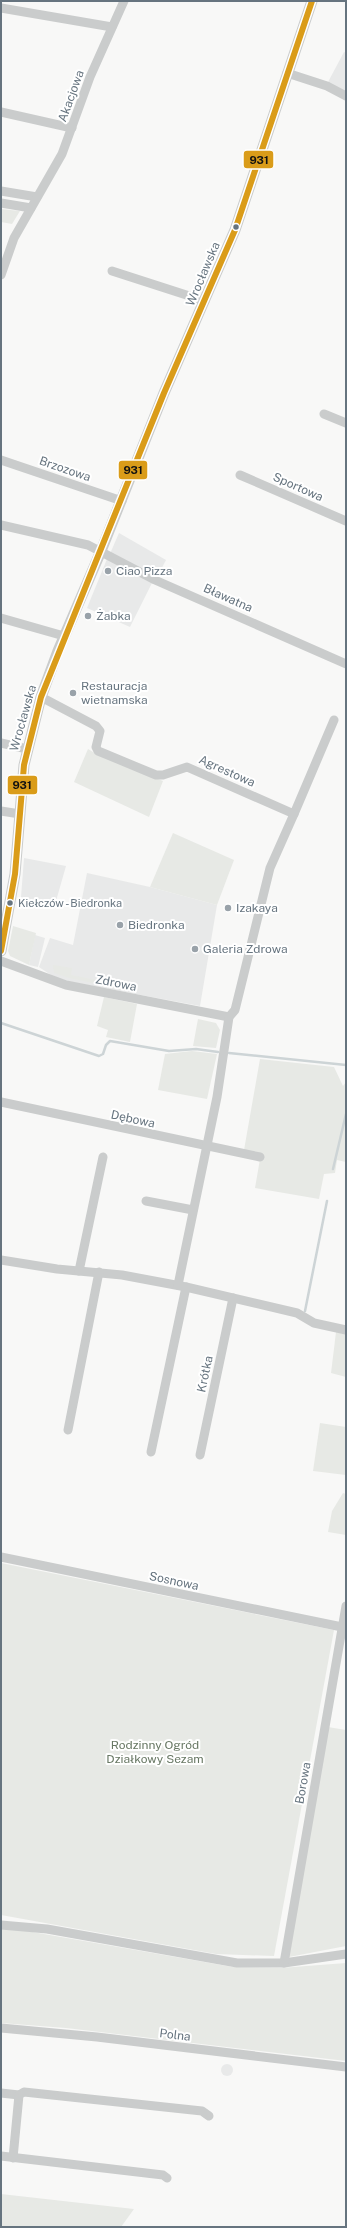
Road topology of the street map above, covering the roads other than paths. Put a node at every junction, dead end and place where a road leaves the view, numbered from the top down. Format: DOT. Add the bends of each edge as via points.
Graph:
graph roads {
  1 [pos="124,1"];
  2 [pos="312,1"];
  3 [pos="1,8"];
  4 [pos="112,27"];
  5 [pos="287,73"];
  6 [pos="346,96"];
  7 [pos="1,112"];
  8 [pos="72,128"];
  9 [pos="1,191"];
  10 [pos="37,197"];
  11 [pos="1,202"];
  12 [pos="31,208"];
  13 [pos="112,271"];
  14 [pos="1,275"];
  15 [pos="206,302"];
  16 [pos="324,414"];
  17 [pos="346,423"];
  18 [pos="1,460"];
  19 [pos="240,475"];
  20 [pos="122,501"];
  21 [pos="346,521"];
  22 [pos="1,525"];
  23 [pos="101,551"];
  24 [pos="1,618"];
  25 [pos="64,636"];
  26 [pos="346,664"];
  27 [pos="41,697"];
  28 [pos="334,720"];
  29 [pos="1,743"];
  30 [pos="27,749"];
  31 [pos="1,811"];
  32 [pos="20,814"];
  33 [pos="294,814"];
  34 [pos="1,951"];
  35 [pos="1,961"];
  36 [pos="229,1017"];
  37 [pos="1,1102"];
  38 [pos="208,1146"];
  39 [pos="103,1157"];
  40 [pos="260,1157"];
  41 [pos="146,1201"];
  42 [pos="193,1210"];
  43 [pos="1,1260"];
  44 [pos="79,1271"];
  45 [pos="99,1272"];
  46 [pos="182,1286"];
  47 [pos="234,1298"];
  48 [pos="346,1330"];
  49 [pos="68,1430"];
  50 [pos="151,1452"];
  51 [pos="200,1455"];
  52 [pos="1,1557"];
  53 [pos="346,1606"];
  54 [pos="342,1627"];
  55 [pos="1,1925"];
  56 [pos="346,1954"];
  57 [pos="284,1963"];
  58 [pos="1,2028"];
  59 [pos="346,2067"];
  60 [pos="1,2093"];
  61 [pos="22,2094"];
  62 [pos="209,2116"];
  63 [pos="1,2156"];
  64 [pos="13,2158"];
  65 [pos="167,2178"];
  1 -- 4 [label="street, Akacjowa"];
  2 -- 5 [label="street, Wrocławska"];
  3 -- 4 [label="street"];
  4 -- 8 [label="street, Akacjowa" via="90,76"];
  5 -- 6 [label="street" via="327,86"];
  5 -- 15 [label="street, Wrocławska" via="251,187"];
  7 -- 8 [label="street"];
  8 -- 10 [label="street, Akacjowa" via="62,154"];
  9 -- 10 [label="street"];
  10 -- 12 [label="street, Akacjowa"];
  11 -- 12 [label="street"];
  12 -- 14 [label="street, Akacjowa" via="14,238"];
  13 -- 15 [label="street"];
  15 -- 20 [label="street, Wrocławska" via="174,370"];
  16 -- 17 [label="street"];
  18 -- 20 [label="street, Brzozowa"];
  19 -- 21 [label="street, Sportowa"];
  20 -- 23 [label="street, Wrocławska"];
  22 -- 23 [label="street" via="88,545"];
  23 -- 25 [label="street, Wrocławska"];
  23 -- 26 [label="street, Bławatna" via="156,580"];
  24 -- 25 [label="street"];
  25 -- 27 [label="street, Wrocławska"];
  27 -- 30 [label="street, Wrocławska"];
  27 -- 33 [label="street, Agrestowa" via="96,726 100,731 96,746 98,751 156,775 187,767"];
  28 -- 33 [label="street"];
  29 -- 30 [label="street"];
  30 -- 32 [label="street, Wrocławska"];
  31 -- 32 [label="street"];
  32 -- 34 [label="street, Wrocławska" via="15,874"];
  33 -- 36 [label="street" via="270,868 235,1010"];
  35 -- 36 [label="street, Zdrowa" via="66,985"];
  36 -- 38 [label="street"];
  37 -- 38 [label="street, Dębowa"];
  38 -- 40 [label="street, Dębowa"];
  38 -- 42 [label="street"];
  39 -- 44 [label="street"];
  41 -- 42 [label="street"];
  42 -- 46 [label="street"];
  43 -- 44 [label="street"];
  44 -- 45 [label="street"];
  45 -- 46 [label="street"];
  45 -- 49 [label="street"];
  46 -- 47 [label="street"];
  46 -- 50 [label="street"];
  47 -- 48 [label="street" via="297,1313 314,1323"];
  47 -- 51 [label="street, Krótka"];
  52 -- 54 [label="street, Sosnowa"];
  53 -- 54 [label="street, Borowa"];
  54 -- 57 [label="street, Borowa"];
  55 -- 57 [label="street" via="47,1929 225,1962"];
  56 -- 57 [label="street"];
  58 -- 59 [label="street, Polna"];
  60 -- 61 [label="street"];
  61 -- 62 [label="street" via="202,2111"];
  61 -- 64 [label="street"];
  63 -- 64 [label="street"];
  64 -- 65 [label="street" via="162,2174"];
}
